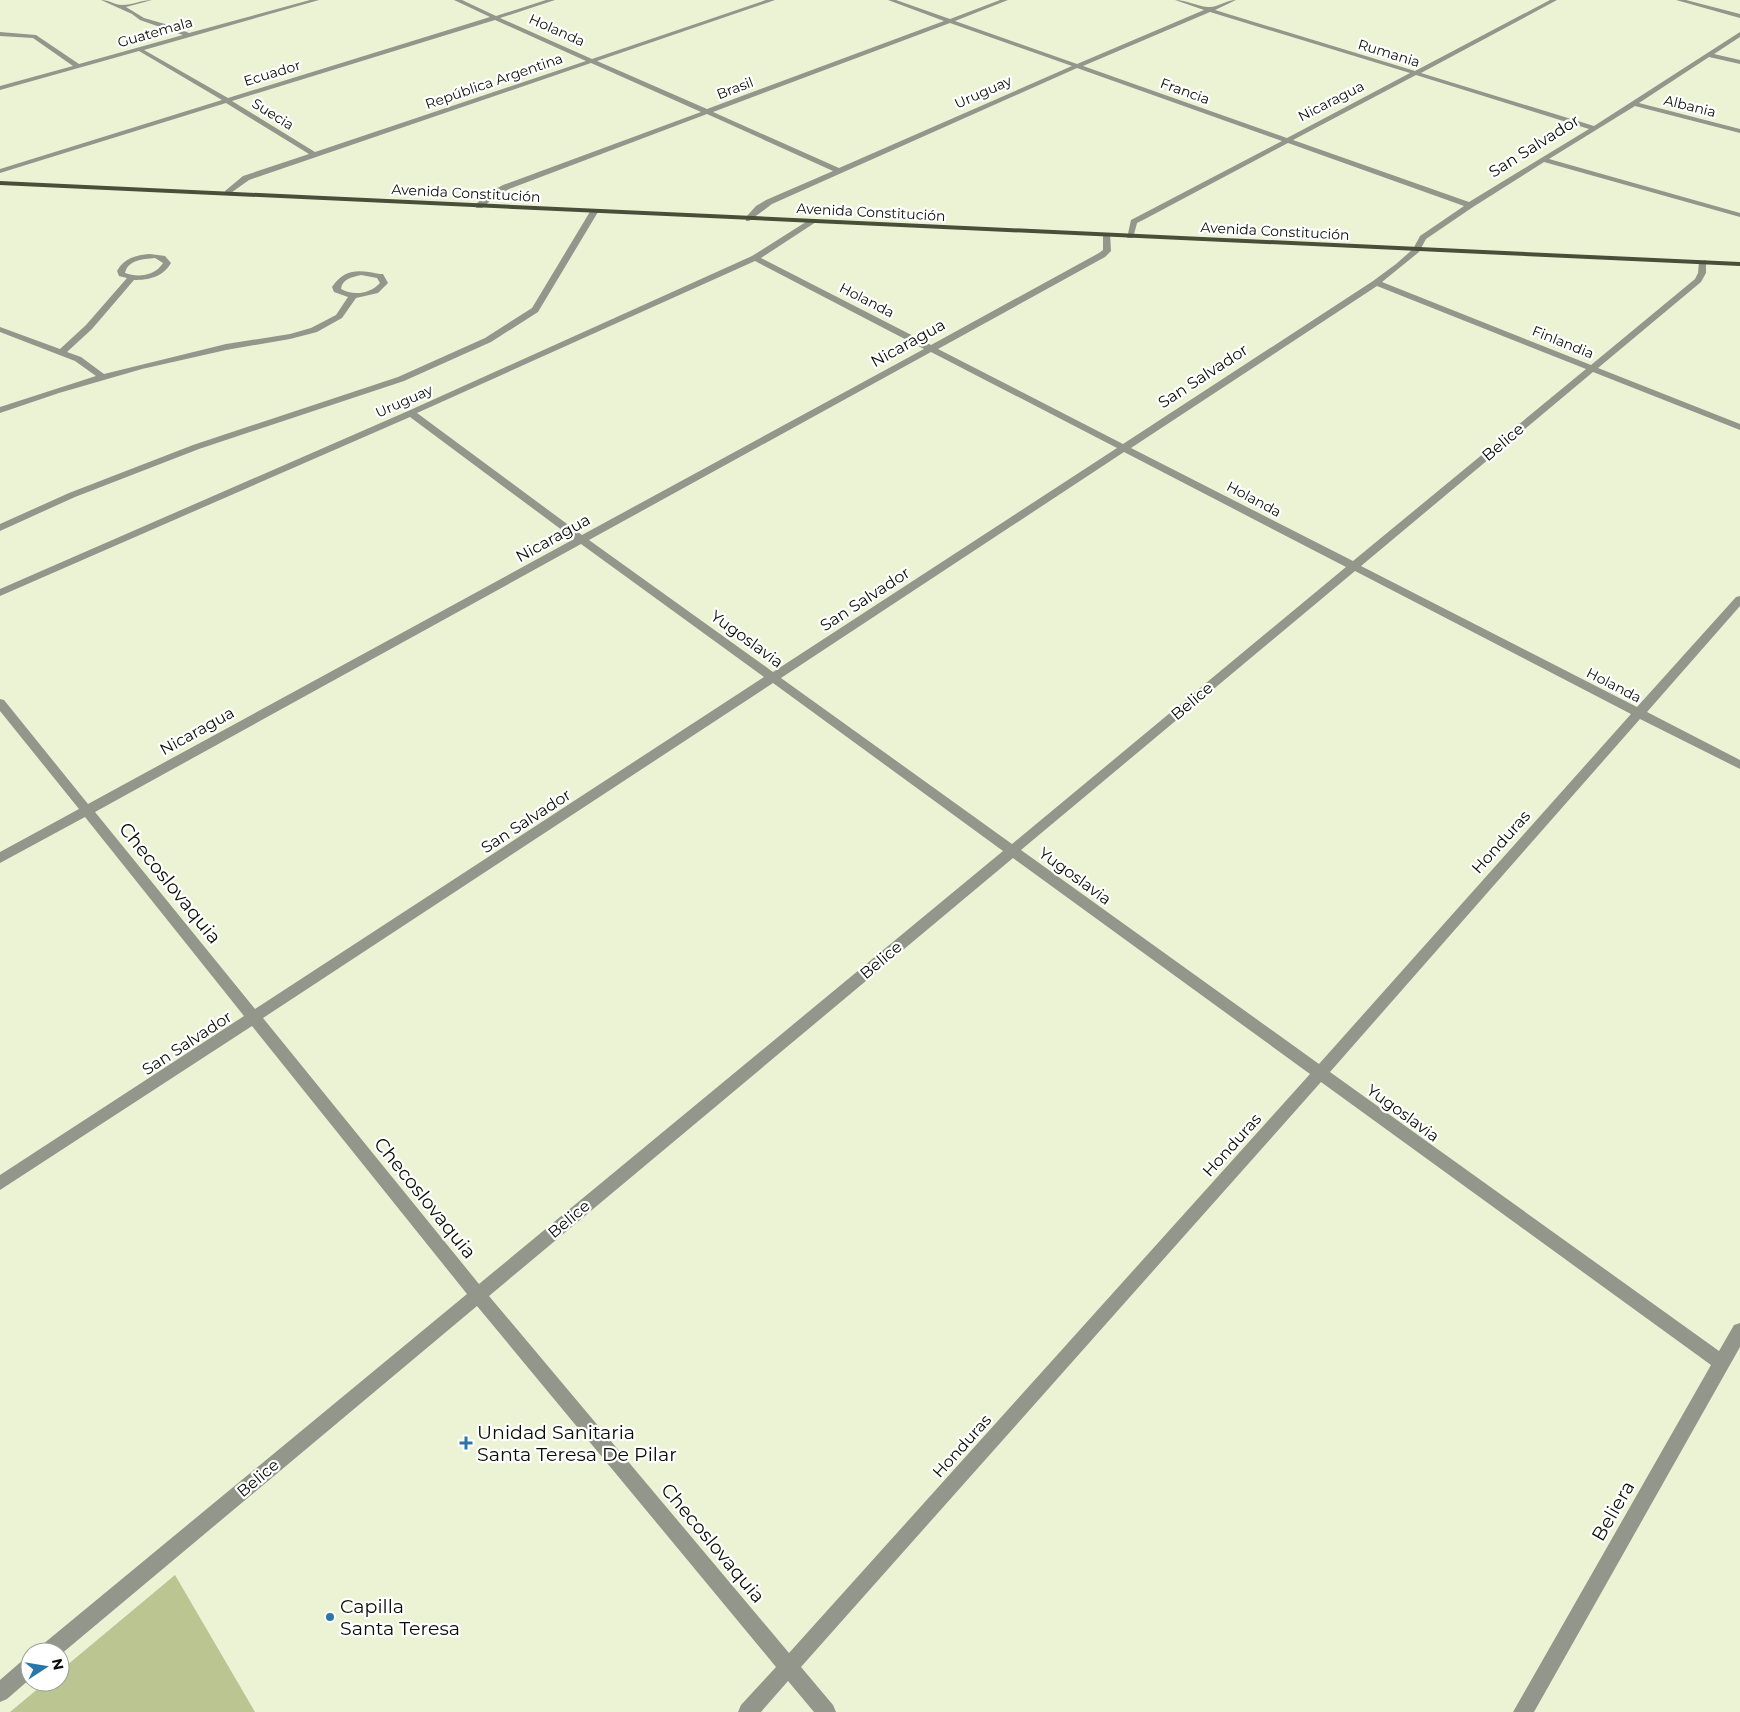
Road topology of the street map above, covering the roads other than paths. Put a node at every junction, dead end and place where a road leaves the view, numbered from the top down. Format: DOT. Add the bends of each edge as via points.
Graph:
graph roads {
  1 [pos="104,0"];
  2 [pos="148,0"];
  3 [pos="316,0"];
  4 [pos="458,0"];
  5 [pos="552,0"];
  6 [pos="772,0"];
  7 [pos="891,0"];
  8 [pos="1005,0"];
  9 [pos="1178,0"];
  10 [pos="1233,0"];
  11 [pos="1554,0"];
  12 [pos="1679,0"];
  13 [pos="121,7"];
  14 [pos="1210,10"];
  15 [pos="1740,16"];
  16 [pos="495,18"];
  17 [pos="949,21"];
  18 [pos="0,34"];
  19 [pos="1740,34"];
  20 [pos="188,35"];
  21 [pos="139,49"];
  22 [pos="1709,55"];
  23 [pos="592,61"];
  24 [pos="1740,62"];
  25 [pos="78,66"];
  26 [pos="1077,66"];
  27 [pos="1416,74"];
  28 [pos="0,88"];
  29 [pos="226,100"];
  30 [pos="1634,104"];
  31 [pos="708,111"];
  32 [pos="1593,128"];
  33 [pos="1740,131"];
  34 [pos="1285,141"];
  35 [pos="315,154"];
  36 [pos="1544,160"];
  37 [pos="837,170"];
  38 [pos="0,171"];
  39 [pos="0,183"];
  40 [pos="228,193"];
  41 [pos="1470,205"];
  42 [pos="479,206"];
  43 [pos="594,212"];
  44 [pos="1740,215"];
  45 [pos="749,219"];
  46 [pos="812,222"];
  47 [pos="1107,235"];
  48 [pos="1130,236"];
  49 [pos="1416,250"];
  50 [pos="755,258"];
  51 [pos="1704,262"];
  52 [pos="1740,264"];
  53 [pos="132,278"];
  54 [pos="1376,282"];
  55 [pos="353,295"];
  56 [pos="0,328"];
  57 [pos="932,348"];
  58 [pos="62,352"];
  59 [pos="1592,368"];
  60 [pos="102,376"];
  61 [pos="0,410"];
  62 [pos="411,413"];
  63 [pos="1740,427"];
  64 [pos="1125,447"];
  65 [pos="0,528"];
  66 [pos="582,540"];
  67 [pos="1354,566"];
  68 [pos="0,593"];
  69 [pos="1740,599"];
  70 [pos="773,678"];
  71 [pos="0,703"];
  72 [pos="1639,713"];
  73 [pos="1740,764"];
  74 [pos="86,810"];
  75 [pos="1012,851"];
  76 [pos="0,858"];
  77 [pos="254,1018"];
  78 [pos="1320,1073"];
  79 [pos="0,1184"];
  80 [pos="478,1295"];
  81 [pos="1740,1331"];
  82 [pos="1722,1363"];
  83 [pos="60,1642"];
  84 [pos="789,1666"];
  85 [pos="20,1675"];
  86 [pos="0,1692"];
  87 [pos="748,1712"];
  88 [pos="826,1712"];
  89 [pos="1523,1712"];
  1 -- 13 [label="street"];
  2 -- 13 [label="street"];
  3 -- 20 [label="street, Guatemala"];
  4 -- 16 [label="street, Holanda"];
  5 -- 16 [label="street, Ecuador"];
  6 -- 23 [label="street, República Argentina"];
  7 -- 17 [label="street, Francia"];
  8 -- 17 [label="street, Brasil"];
  9 -- 14 [label="street, Rumania"];
  10 -- 14 [label="street, Uruguay"];
  11 -- 27 [label="street, Nicaragua"];
  12 -- 15 [label="street"];
  13 -- 20 [label="street" via="142,19"];
  14 -- 26 [label="street, Uruguay"];
  14 -- 27 [label="street, Rumania"];
  16 -- 23 [label="street, Holanda"];
  16 -- 29 [label="street, Ecuador"];
  17 -- 26 [label="street, Francia"];
  17 -- 31 [label="street, Brasil"];
  18 -- 25 [label="street" via="28,34"];
  19 -- 22 [label="street, San Salvador"];
  20 -- 21 [label="street, Guatemala"];
  21 -- 25 [label="street, Guatemala"];
  21 -- 29 [label="street, Suecia"];
  22 -- 24 [label="street"];
  22 -- 30 [label="street, San Salvador"];
  23 -- 31 [label="street, Holanda"];
  23 -- 35 [label="street, República Argentina"];
  25 -- 28 [label="street, Guatemala"];
  26 -- 34 [label="street, Francia"];
  26 -- 37 [label="street, Uruguay"];
  27 -- 32 [label="street, Rumania"];
  27 -- 34 [label="street, Nicaragua"];
  29 -- 35 [label="street, Suecia"];
  29 -- 38 [label="street, Ecuador"];
  30 -- 32 [label="street, San Salvador"];
  30 -- 33 [label="street, Albania"];
  31 -- 37 [label="street, Holanda"];
  31 -- 42 [label="street, Brasil" via="506,187"];
  32 -- 36 [label="street, San Salvador"];
  34 -- 41 [label="street, Francia"];
  34 -- 48 [label="street, Nicaragua" via="1142,217 1134,222"];
  35 -- 40 [label="street, República Argentina" via="246,178"];
  36 -- 41 [label="street, San Salvador"];
  36 -- 44 [label="street"];
  37 -- 45 [label="street, Uruguay" via="768,202"];
  39 -- 40 [label="main road, Avenida Constitución"];
  40 -- 42 [label="main road, Avenida Constitución"];
  41 -- 49 [label="street, San Salvador" via="1423,238"];
  42 -- 43 [label="main road, Avenida Constitución"];
  43 -- 45 [label="main road, Avenida Constitución"];
  43 -- 65 [label="street" via="535,310 490,338 401,379 126,473"];
  45 -- 46 [label="main road, Avenida Constitución"];
  46 -- 47 [label="main road, Avenida Constitución"];
  46 -- 50 [label="street, Uruguay"];
  47 -- 48 [label="main road, Avenida Constitución"];
  47 -- 57 [label="street, Nicaragua" via="1107,251 1102,255"];
  48 -- 49 [label="main road, Avenida Constitución"];
  49 -- 51 [label="main road, Avenida Constitución"];
  49 -- 54 [label="street, San Salvador"];
  50 -- 57 [label="street, Holanda"];
  50 -- 62 [label="street, Uruguay"];
  51 -- 52 [label="main road, Avenida Constitución"];
  51 -- 59 [label="street, Belice" via="1698,280"];
  53 -- 53 [label="street" via="156,274 166,267 166,260 149,256 128,262 121,272"];
  53 -- 58 [label="street"];
  54 -- 59 [label="street, Finlandia"];
  54 -- 64 [label="street, San Salvador"];
  55 -- 55 [label="street" via="377,290 384,279 368,272 341,280 337,290"];
  55 -- 60 [label="street" via="341,315 327,325 309,331"];
  56 -- 58 [label="street"];
  57 -- 64 [label="street, Holanda"];
  57 -- 66 [label="street, Nicaragua"];
  58 -- 60 [label="street"];
  59 -- 63 [label="street, Finlandia"];
  59 -- 67 [label="street, Belice"];
  60 -- 61 [label="street"];
  62 -- 66 [label="street, Yugoslavia"];
  62 -- 68 [label="street, Uruguay"];
  64 -- 67 [label="street, Holanda"];
  64 -- 70 [label="street, San Salvador"];
  66 -- 70 [label="street, Yugoslavia"];
  66 -- 74 [label="street, Nicaragua"];
  67 -- 72 [label="street, Holanda"];
  67 -- 75 [label="street, Belice"];
  69 -- 72 [label="street, Honduras"];
  70 -- 75 [label="street, Yugoslavia"];
  70 -- 77 [label="street, San Salvador"];
  71 -- 74 [label="street, Checoslovaquia"];
  72 -- 73 [label="street, Holanda"];
  72 -- 78 [label="street, Honduras"];
  74 -- 76 [label="street, Nicaragua"];
  74 -- 77 [label="street, Checoslovaquia"];
  75 -- 78 [label="street, Yugoslavia"];
  75 -- 80 [label="street, Belice"];
  77 -- 79 [label="street, San Salvador"];
  77 -- 80 [label="street, Checoslovaquia"];
  78 -- 82 [label="street, Yugoslavia"];
  78 -- 84 [label="street, Honduras"];
  80 -- 83 [label="street, Belice"];
  80 -- 84 [label="street, Checoslovaquia"];
  81 -- 82 [label="street, Beliera"];
  82 -- 89 [label="street, Beliera"];
  84 -- 87 [label="street, Honduras"];
  84 -- 88 [label="street, Checoslovaquia"];
  85 -- 86 [label="street"];
}
